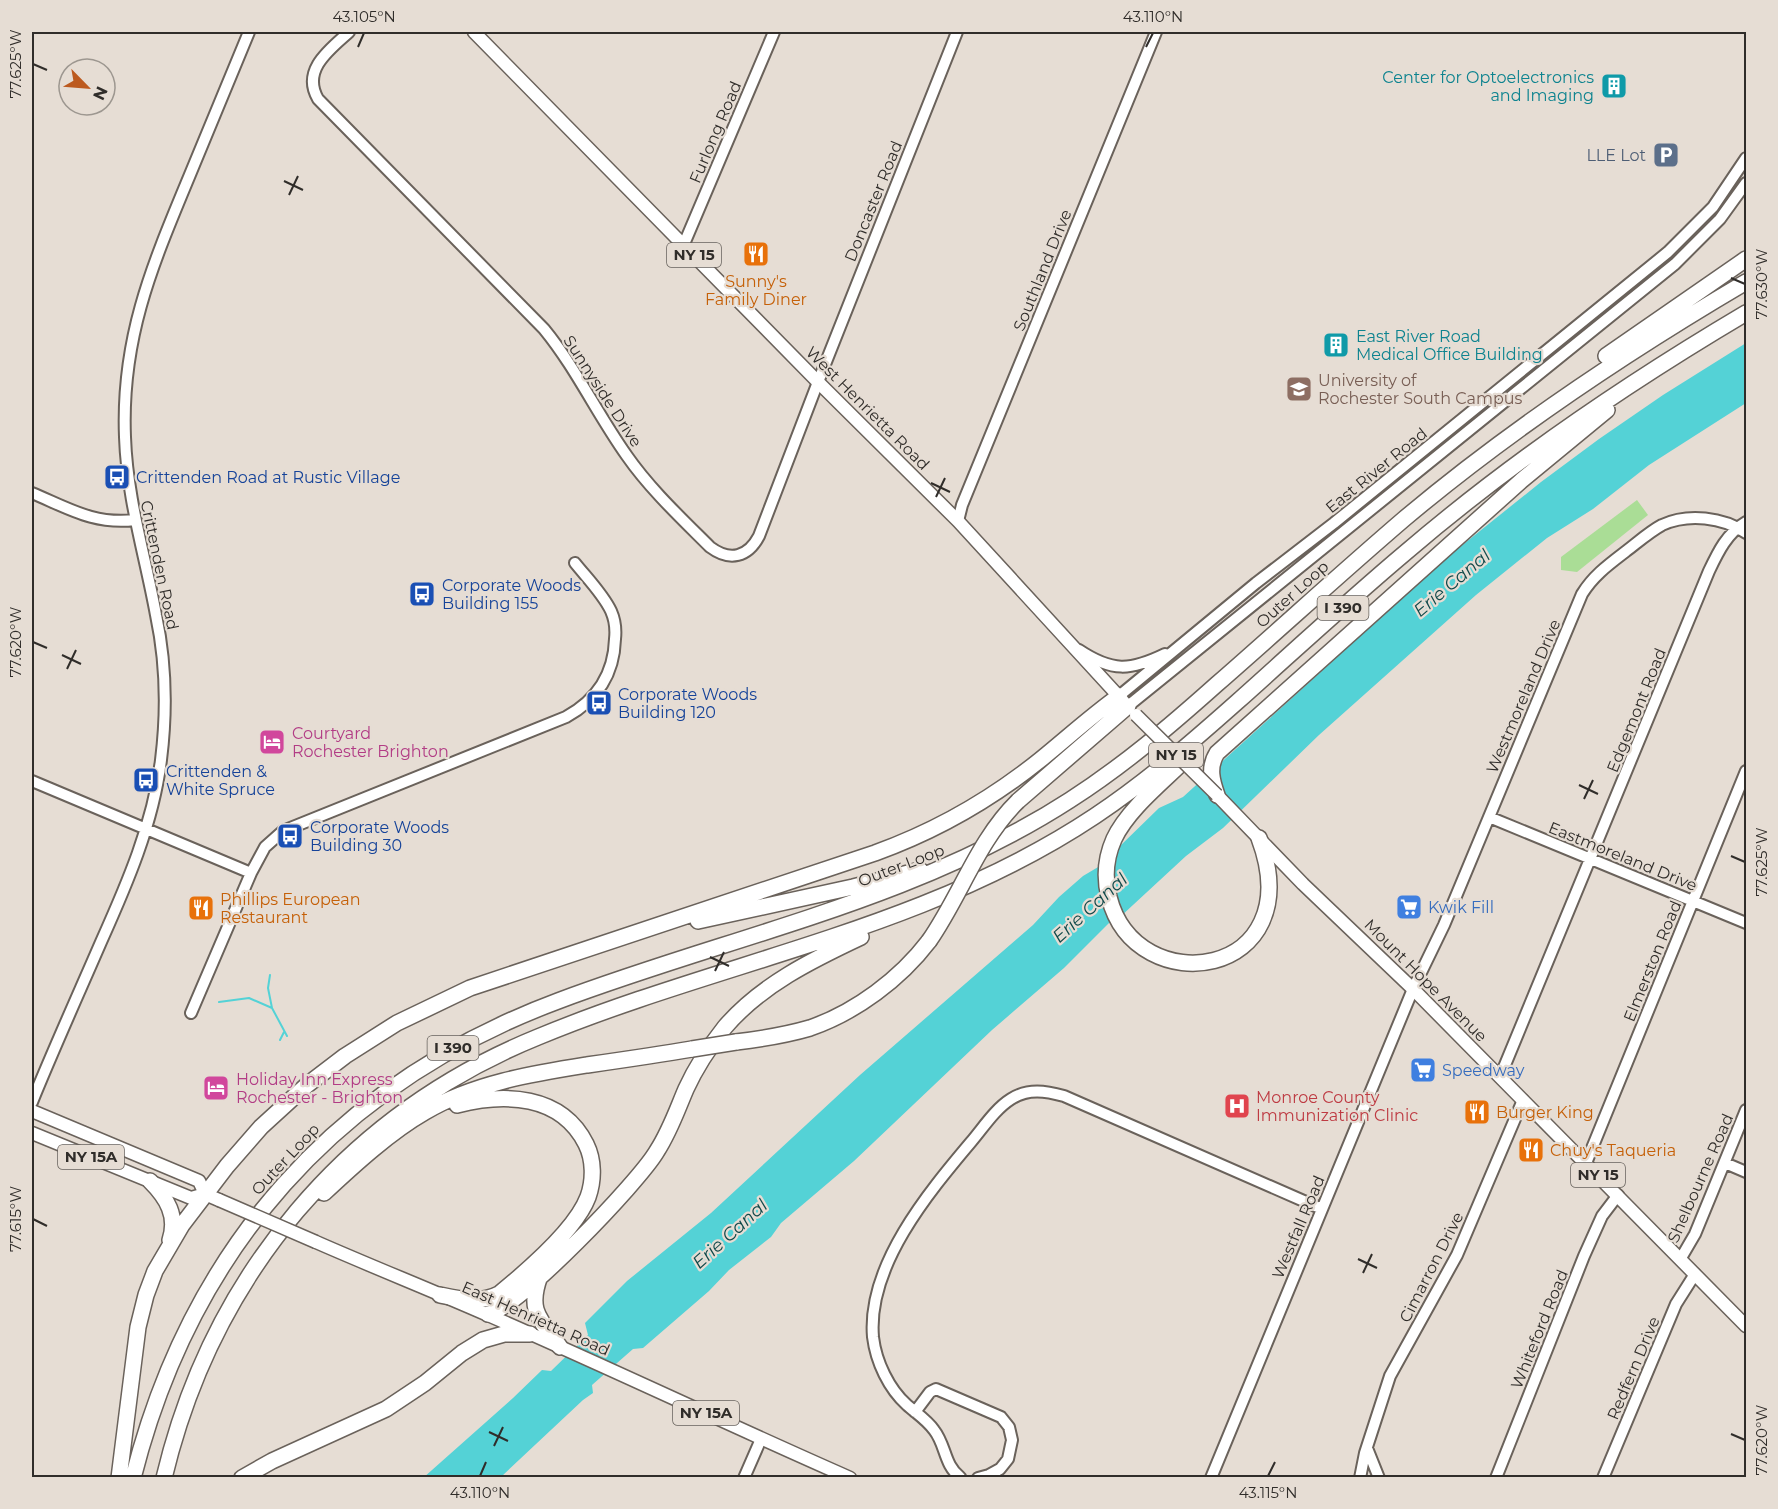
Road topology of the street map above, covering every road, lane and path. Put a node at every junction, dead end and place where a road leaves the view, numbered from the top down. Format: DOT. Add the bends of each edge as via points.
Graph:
graph roads {
  1 [pos="249,32"];
  2 [pos="349,32"];
  3 [pos="474,32"];
  4 [pos="774,32"];
  5 [pos="957,32"];
  6 [pos="1156,32"];
  7 [pos="1746,158"];
  8 [pos="1746,183"];
  9 [pos="684,244"];
  10 [pos="1746,259"];
  11 [pos="1746,282"];
  12 [pos="1746,313"];
  13 [pos="1674,357"];
  14 [pos="818,381"];
  15 [pos="32,493"];
  16 [pos="1429,499"];
  17 [pos="135,520"];
  18 [pos="958,521"];
  19 [pos="1744,527"];
  20 [pos="575,563"];
  21 [pos="1186,642"];
  22 [pos="1074,647"];
  23 [pos="1288,657"];
  24 [pos="1128,706"];
  25 [pos="1746,771"];
  26 [pos="32,780"];
  27 [pos="1216,795"];
  28 [pos="1489,817"];
  29 [pos="146,828"];
  30 [pos="1259,838"];
  31 [pos="969,857"];
  32 [pos="1591,860"];
  33 [pos="251,873"];
  34 [pos="939,899"];
  35 [pos="1692,901"];
  36 [pos="1746,922"];
  37 [pos="602,944"];
  38 [pos="1413,989"];
  39 [pos="191,1013"];
  40 [pos="1500,1077"];
  41 [pos="1523,1100"];
  42 [pos="32,1102"];
  43 [pos="1746,1110"];
  44 [pos="32,1111"];
  45 [pos="32,1133"];
  46 [pos="383,1143"];
  47 [pos="1586,1163"];
  48 [pos="1725,1163"];
  49 [pos="1746,1172"];
  50 [pos="150,1181"];
  51 [pos="1618,1195"];
  52 [pos="212,1197"];
  53 [pos="1322,1209"];
  54 [pos="161,1258"];
  55 [pos="1681,1258"];
  56 [pos="1695,1274"];
  57 [pos="540,1276"];
  58 [pos="440,1295"];
  59 [pos="227,1314"];
  60 [pos="488,1314"];
  61 [pos="1746,1326"];
  62 [pos="530,1334"];
  63 [pos="560,1347"];
  64 [pos="915,1412"];
  65 [pos="761,1439"];
  66 [pos="1366,1448"];
  67 [pos="960,1477"];
  68 [pos="119,1478"];
  69 [pos="133,1478"];
  70 [pos="164,1478"];
  71 [pos="242,1478"];
  72 [pos="744,1478"];
  73 [pos="850,1478"];
  74 [pos="965,1478"];
  75 [pos="978,1478"];
  76 [pos="1211,1478"];
  77 [pos="1360,1478"];
  78 [pos="1379,1478"];
  79 [pos="1496,1478"];
  80 [pos="1603,1478"];
  1 -- 17 [label="street, Crittenden Road" via="158,252 137,315 125,417 128,479"];
  2 -- 14 [label="street, Sunnyside Drive" via="315,70 313,87 318,99 544,329 634,466 721,555 735,556 748,551 756,542"];
  3 -- 9 [label="main road, West Henrietta Road / NY 15"];
  4 -- 9 [label="street, Furlong Road"];
  5 -- 14 [label="street, Doncaster Road"];
  6 -- 18 [label="street, Southland Drive"];
  7 -- 21 [label="street, East River Road" via="1713,207 1668,252"];
  8 -- 24 [label="street, East River Road" via="1714,225 1663,274"];
  9 -- 14 [label="main road, West Henrietta Road / NY 15"];
  10 -- 16 [label="highway" via="1543,400"];
  11 -- 16 [label="highway, Outer Loop / I 390" via="1581,385"];
  12 -- 13 [label="highway, I 390"];
  13 -- 23 [label="highway, I 390" via="1568,427 1480,492 1388,567"];
  13 -- 27 [label="highway" via="1522,480 1217,753 1211,768"];
  14 -- 18 [label="main road, West Henrietta Road / NY 15"];
  15 -- 17 [label="street" via="104,521"];
  16 -- 31 [label="highway, Outer Loop / I 390" via="1143,749 1065,804"];
  17 -- 29 [label="street, Crittenden Road" via="161,639 164,687 161,760"];
  18 -- 22 [label="main road, West Henrietta Road / NY 15"];
  19 -- 28 [label="street, Westmoreland Drive" via="1708,519 1670,522 1588,582"];
  19 -- 32 [label="street, Edgemont Road" via="1724,542 1709,572"];
  20 -- 33 [label="street" via="611,611 615,633 610,670 588,703 566,717 291,826 265,847"];
  21 -- 22 [label="street" via="1150,661 1124,668 1103,663"];
  21 -- 24 [label="street, East River Road"];
  22 -- 24 [label="main road, West Henrietta Road / NY 15"];
  23 -- 30 [label="highway" via="1126,819 1109,852 1106,869 1113,909 1134,939 1149,951 1171,960 1196,963 1228,956 1248,942 1261,923 1269,896 1267,865"];
  23 -- 34 [label="highway, I 390" via="1170,761 1106,809 1025,858"];
  24 -- 27 [label="main road, West Henrietta Road / NY 15, bridge"];
  24 -- 37 [label="highway" via="975,807 933,830"];
  24 -- 46 [label="highway, bridge" via="1018,801 987,839 946,916 913,960 887,983 832,1018 791,1033 540,1072 487,1085 424,1112"];
  25 -- 35 [label="street, Elmerston Road"];
  26 -- 29 [label="street"];
  27 -- 30 [label="main road, West Henrietta Road / NY 15"];
  28 -- 32 [label="street, Eastmoreland Drive"];
  28 -- 38 [label="street, Westmoreland Drive"];
  29 -- 33 [label="street"];
  29 -- 42 [label="street, Crittenden Road" via="119,902"];
  30 -- 38 [label="main road, Mount Hope Avenue / NY 15"];
  31 -- 37 [label="highway"];
  31 -- 69 [label="highway, Outer Loop / I 390" via="867,898 530,1012 465,1042 383,1093 299,1167 225,1261 169,1366"];
  32 -- 35 [label="street, Eastmoreland Drive"];
  32 -- 40 [label="street, Edgemont Road"];
  33 -- 39 [label="street"];
  34 -- 57 [label="highway" via="809,963 749,1003 725,1027 699,1064 668,1132 646,1167"];
  34 -- 59 [label="highway, I 390" via="580,1020 507,1050 452,1079 374,1133 317,1187 268,1247"];
  35 -- 36 [label="street, Eastmoreland Drive"];
  35 -- 47 [label="street, Elmerston Road"];
  37 -- 52 [label="highway" via="462,991 370,1039 284,1105 251,1138"];
  38 -- 40 [label="main road, Mount Hope Avenue / NY 15"];
  38 -- 53 [label="street, Westfall Road"];
  40 -- 41 [label="main road, Mount Hope Avenue / NY 15"];
  41 -- 47 [label="main road, Mount Hope Avenue / NY 15"];
  41 -- 66 [label="street, Cimarron Drive" via="1457,1255 1390,1376"];
  43 -- 48 [label="street, Shelbourne Road"];
  44 -- 52 [label="main road, East Henrietta Road / NY 15A" via="199,1182"];
  45 -- 50 [label="main road, East Henrietta Road / NY 15A"];
  46 -- 58 [label="highway" via="442,1110 476,1100 507,1098 539,1104 562,1114 589,1153 592,1176 588,1198 553,1244 494,1296 473,1300"];
  46 -- 59 [label="highway" via="293,1225"];
  47 -- 51 [label="main road, Mount Hope Avenue / NY 15"];
  48 -- 49 [label="street"];
  48 -- 55 [label="street, Shelbourne Road"];
  50 -- 52 [label="main road, East Henrietta Road" via="191,1198"];
  50 -- 54 [label="highway" via="167,1201 173,1220"];
  51 -- 55 [label="main road, Mount Hope Avenue / NY 15"];
  51 -- 79 [label="street, Whiteford Road" via="1602,1216 1588,1247"];
  52 -- 54 [label="highway"];
  52 -- 58 [label="main road, East Henrietta Road / NY 15A, bridge"];
  53 -- 64 [label="street" via="1064,1096 1040,1091 1011,1098 922,1202 876,1293 873,1338 879,1359 895,1393"];
  53 -- 76 [label="street, Westfall Road"];
  54 -- 68 [label="highway" via="140,1318"];
  55 -- 56 [label="main road, Mount Hope Avenue / NY 15"];
  56 -- 61 [label="main road, Mount Hope Avenue / NY 15"];
  56 -- 80 [label="street, Redfern Drive" via="1676,1305"];
  57 -- 60 [label="highway" via="502,1309"];
  57 -- 63 [label="highway" via="534,1306"];
  58 -- 60 [label="main road, East Henrietta Road / NY 15A"];
  59 -- 70 [label="highway, I 390" via="193,1385"];
  60 -- 62 [label="main road, East Henrietta Road / NY 15A"];
  62 -- 63 [label="main road, East Henrietta Road / NY 15A"];
  62 -- 71 [label="highway" via="504,1334 483,1340 392,1405"];
  63 -- 65 [label="main road, East Henrietta Road / NY 15A"];
  64 -- 67 [label="street" via="934,1430 951,1470"];
  64 -- 75 [label="street" via="936,1389 1001,1417 1012,1440 1008,1459 999,1469"];
  65 -- 72 [label="street"];
  65 -- 73 [label="main road, East Henrietta Road / NY 15A"];
  66 -- 77 [label="street, Cimarron Drive"];
  66 -- 78 [label="street"];
  67 -- 74 [label="street"];
}
